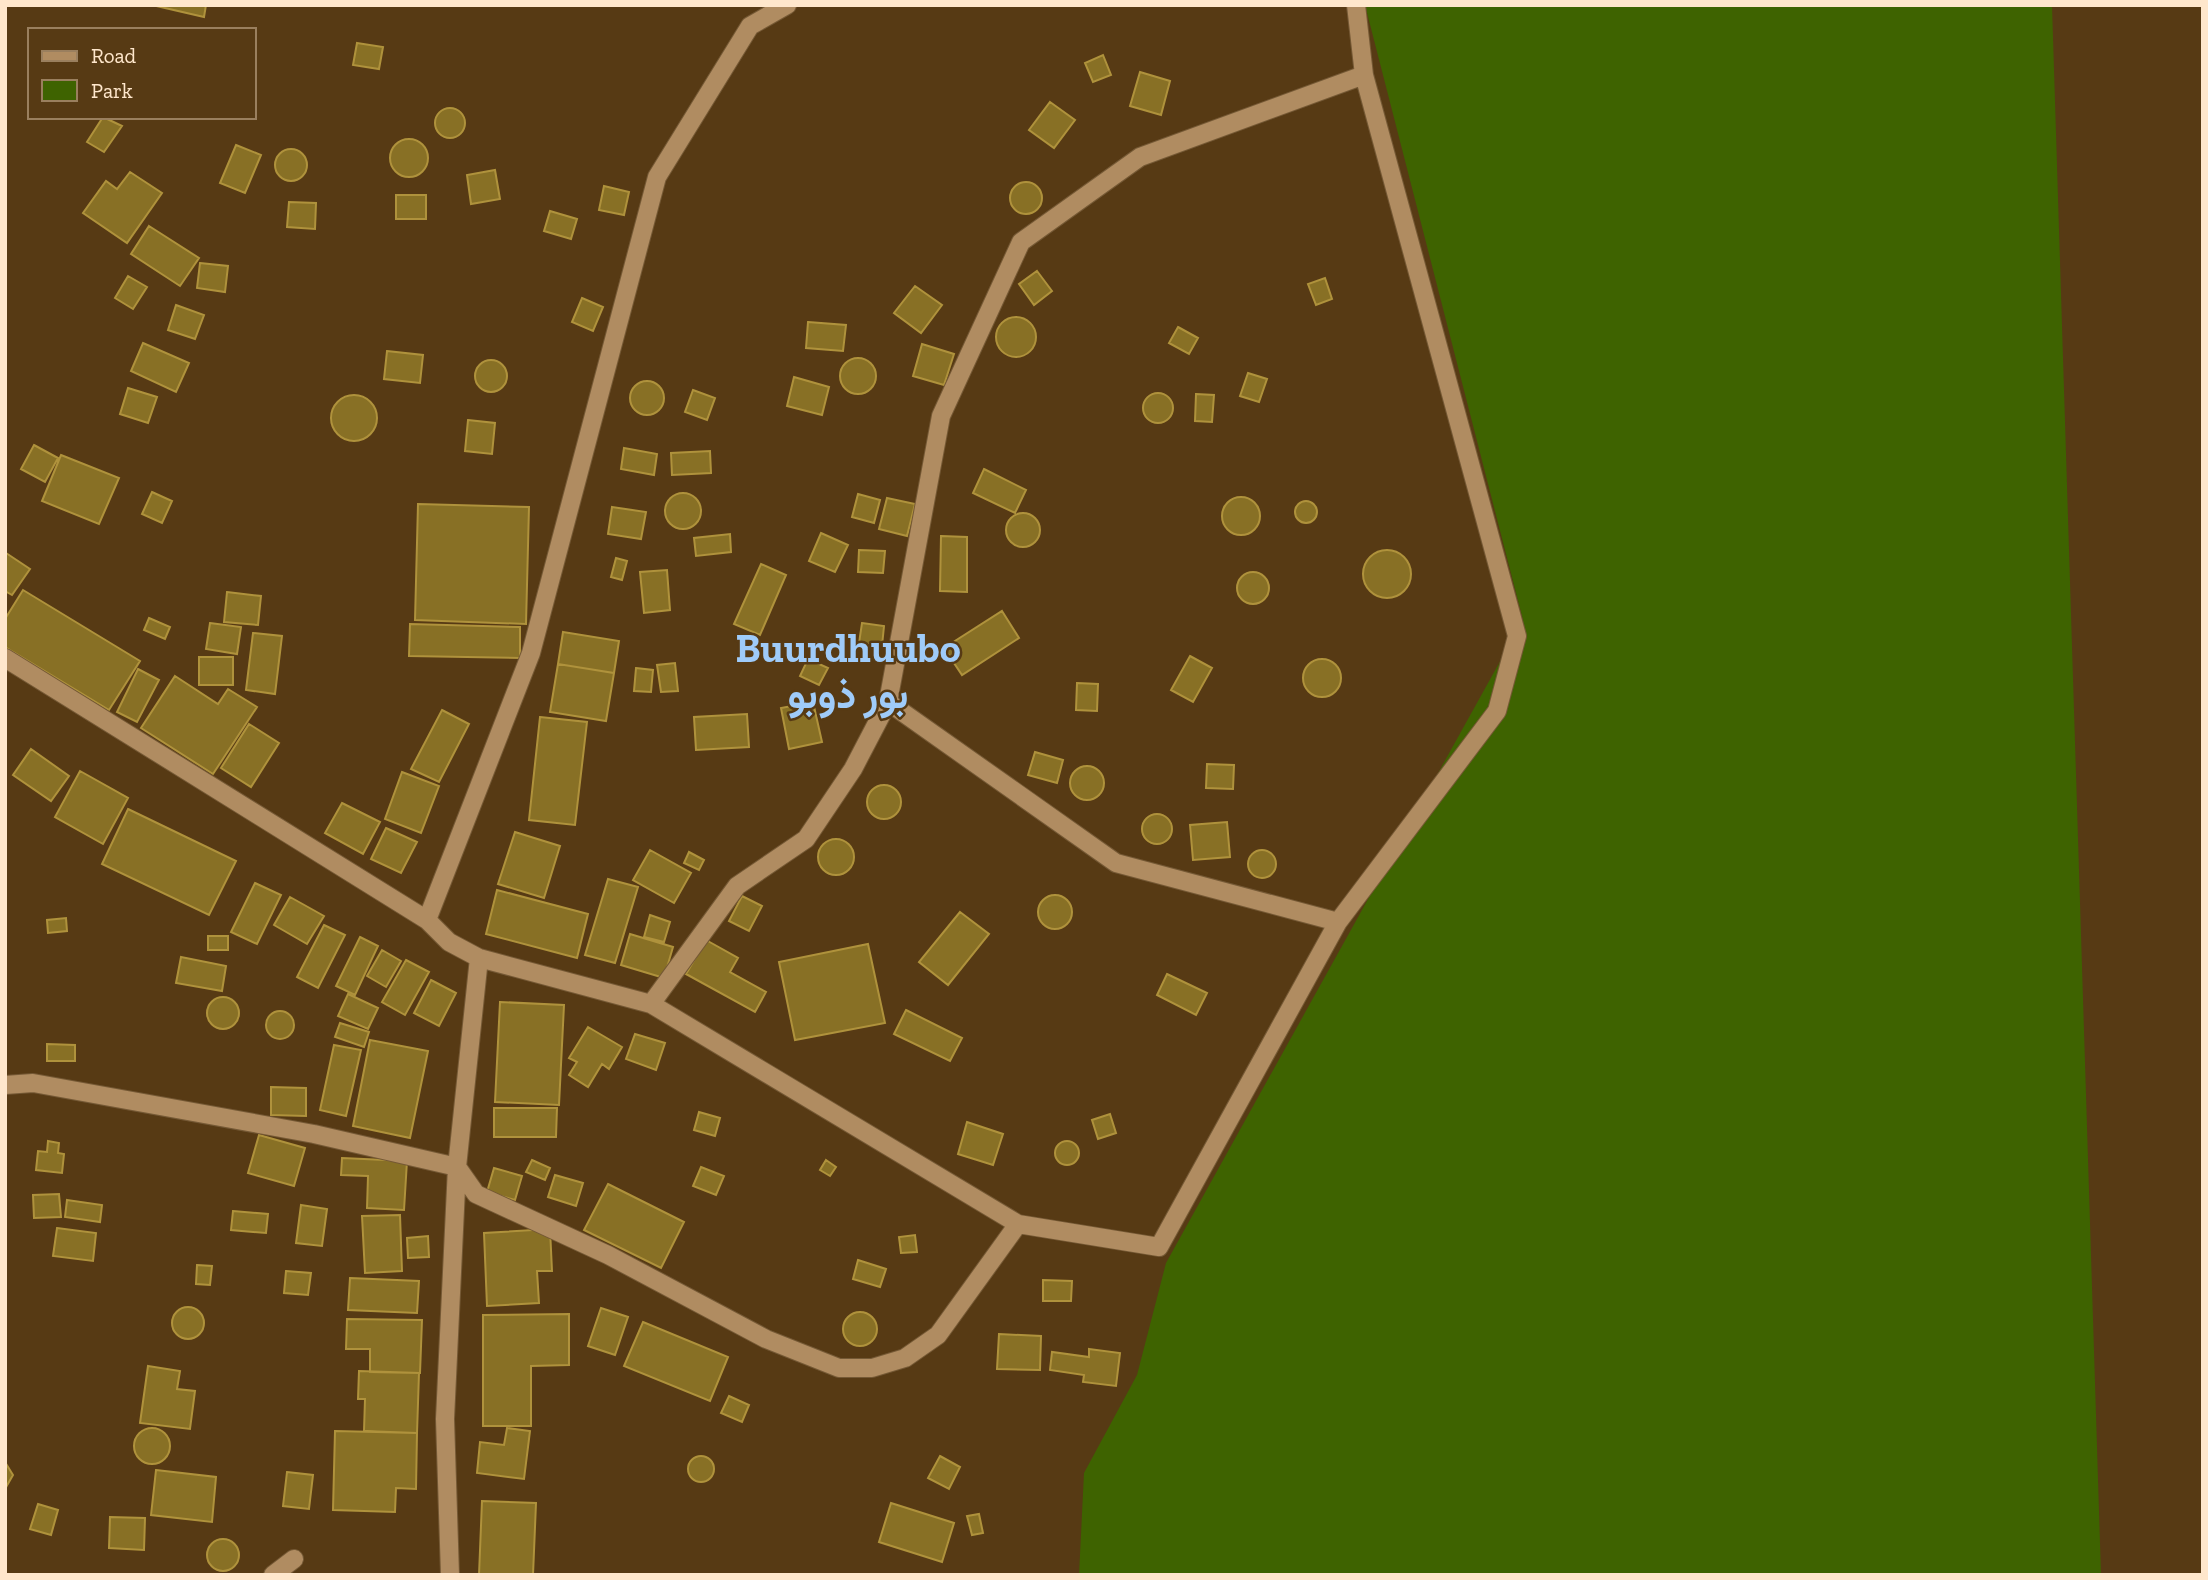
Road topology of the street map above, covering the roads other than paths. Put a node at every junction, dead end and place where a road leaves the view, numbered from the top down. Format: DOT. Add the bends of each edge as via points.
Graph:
graph roads {
  1 [pos="787,5"];
  2 [pos="1356,5"];
  3 [pos="1364,75"];
  4 [pos="5,658"];
  5 [pos="888,702"];
  6 [pos="427,920"];
  7 [pos="1338,922"];
  8 [pos="479,958"];
  9 [pos="651,1004"];
  10 [pos="5,1085"];
  11 [pos="457,1167"];
  12 [pos="1018,1224"];
  13 [pos="294,1559"];
  14 [pos="273,1575"];
  15 [pos="450,1575"];
  1 -- 6 [label="street" via="750,26 657,177 531,653"];
  2 -- 3 [label="street"];
  3 -- 5 [label="street" via="1140,157 1021,242 941,416"];
  3 -- 7 [label="street" via="1517,636 1497,711"];
  4 -- 6 [label="street"];
  5 -- 7 [label="street" via="1116,863"];
  5 -- 9 [label="street" via="853,769 806,839 737,886"];
  6 -- 8 [label="street" via="449,942"];
  7 -- 12 [label="street" via="1159,1247"];
  8 -- 9 [label="street"];
  8 -- 11 [label="street"];
  9 -- 12 [label="street"];
  10 -- 11 [label="street" via="33,1083 300,1131"];
  11 -- 12 [label="street" via="476,1194 608,1255 766,1339 839,1368 872,1368 905,1358 938,1335"];
  11 -- 15 [label="street" via="445,1419"];
  13 -- 14 [label="street"];
}
